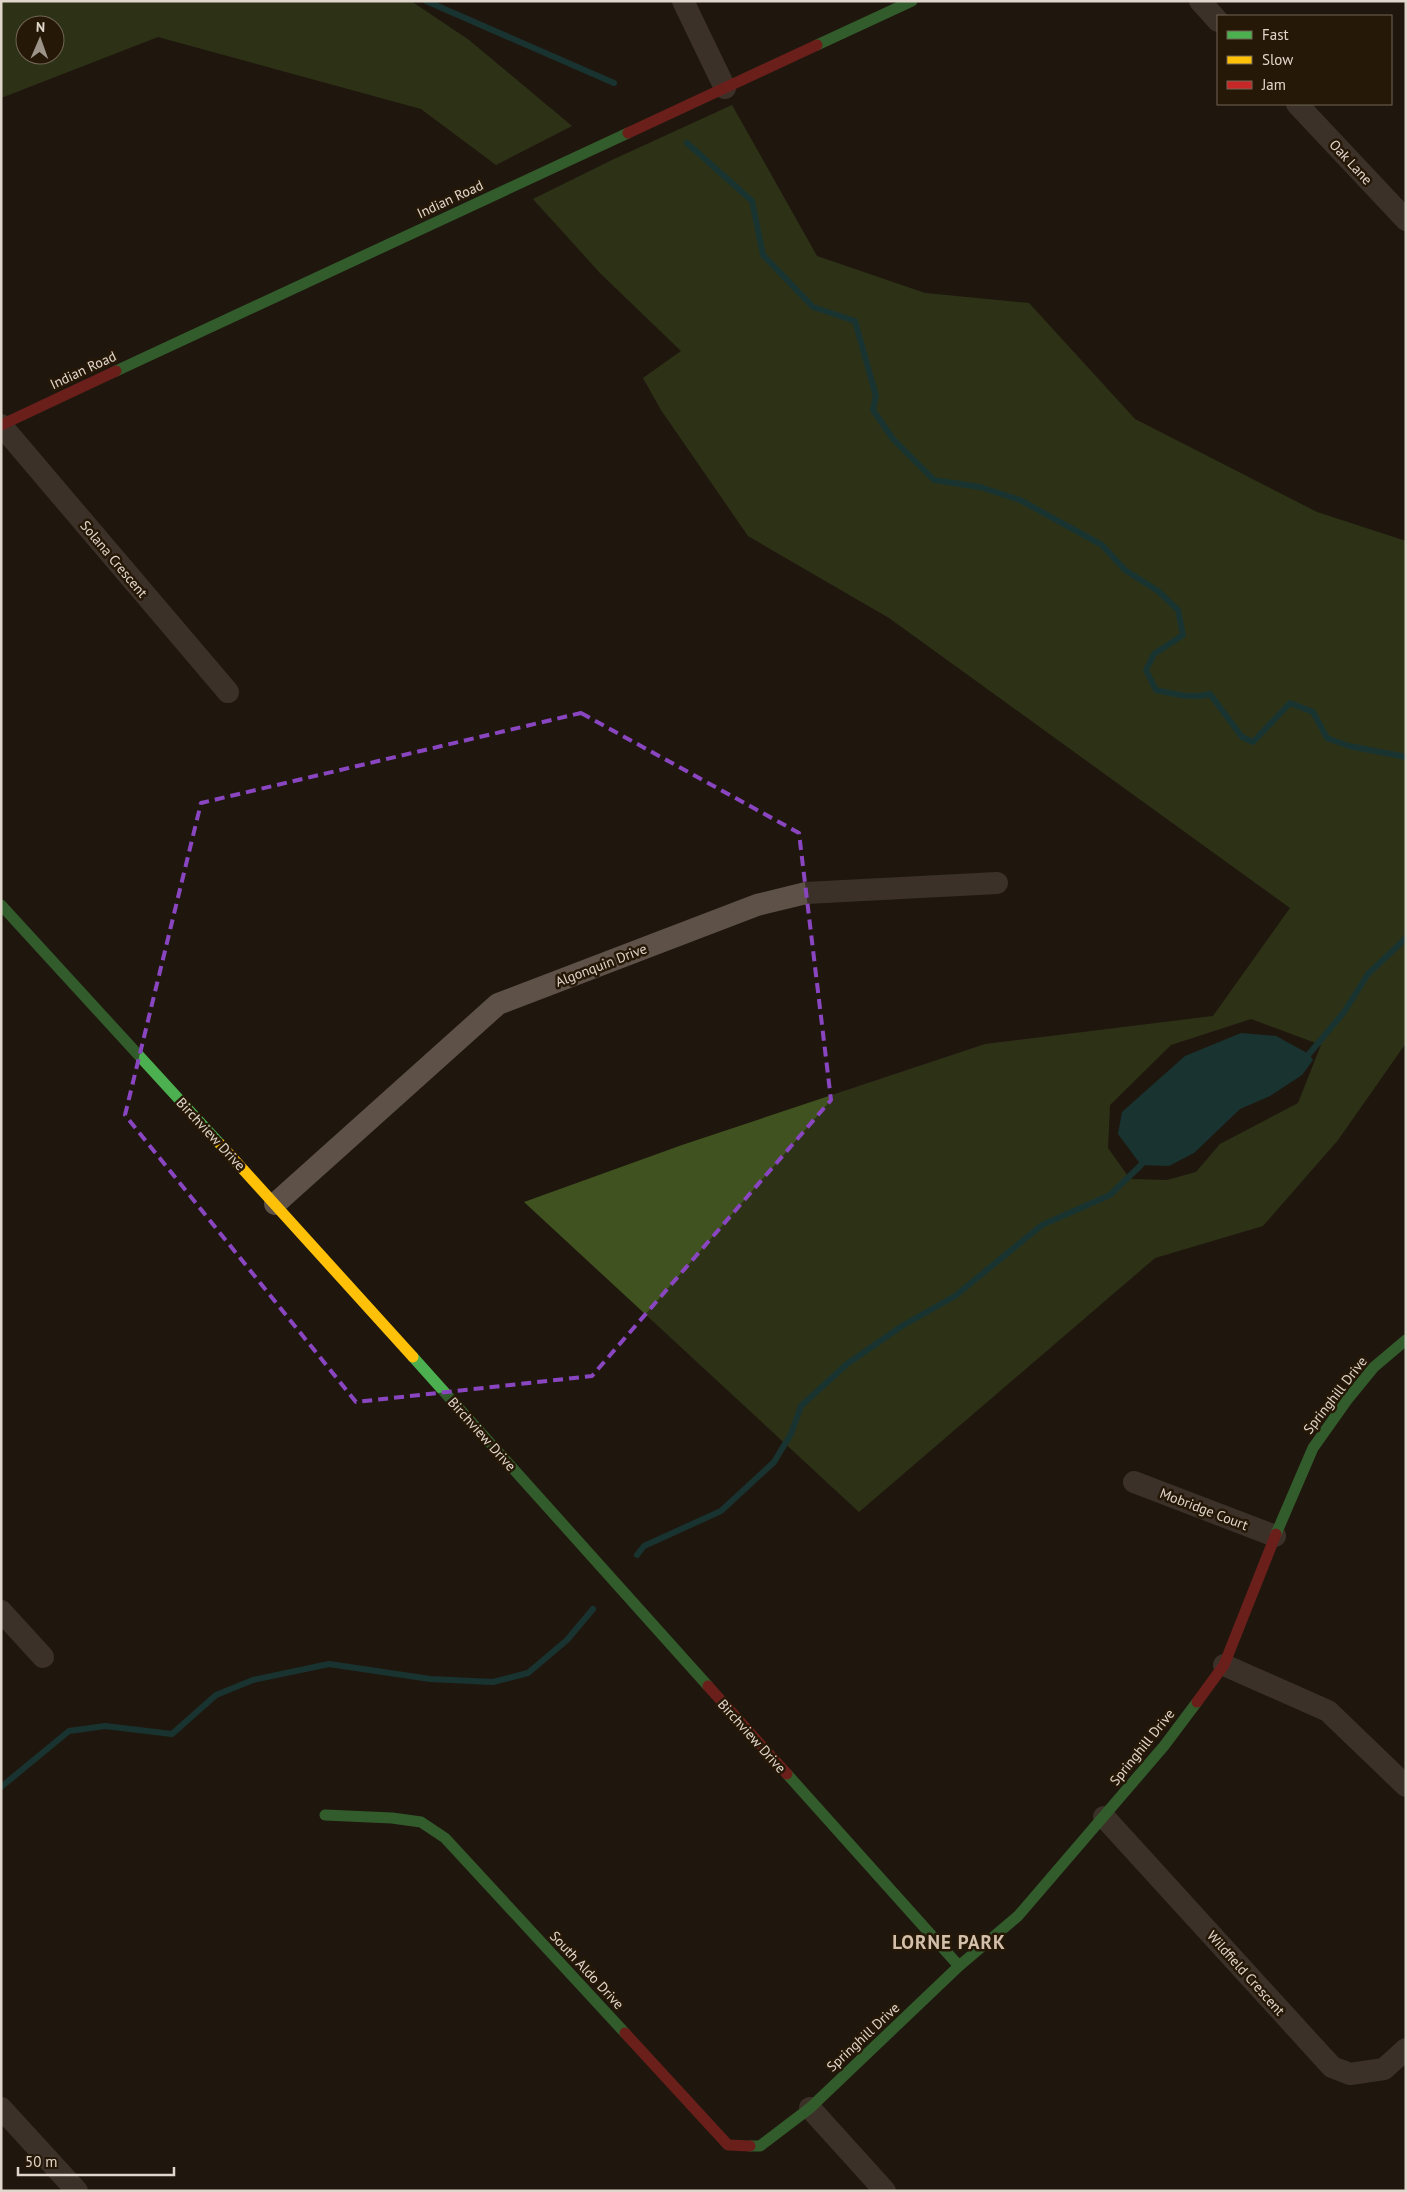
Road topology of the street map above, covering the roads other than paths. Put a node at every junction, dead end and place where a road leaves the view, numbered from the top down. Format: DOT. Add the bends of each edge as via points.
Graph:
graph roads {
  1 [pos="684,1"];
  2 [pos="912,1"];
  3 [pos="1200,1"];
  4 [pos="1217,20"];
  5 [pos="725,88"];
  6 [pos="1297,105"];
  7 [pos="1406,220"];
  8 [pos="1,425"];
  9 [pos="228,692"];
  10 [pos="997,883"];
  11 [pos="1,905"];
  12 [pos="275,1204"];
  13 [pos="1406,1340"];
  14 [pos="1134,1482"];
  15 [pos="1275,1536"];
  16 [pos="1,1611"];
  17 [pos="43,1657"];
  18 [pos="1224,1665"];
  19 [pos="1406,1786"];
  20 [pos="325,1815"];
  21 [pos="1104,1817"];
  22 [pos="960,1966"];
  23 [pos="1406,2049"];
  24 [pos="1,2108"];
  25 [pos="810,2108"];
  26 [pos="77,2191"];
  27 [pos="885,2191"];
  1 -- 5 [label="street"];
  2 -- 5 [label="street, Indian Road"];
  3 -- 4 [label="street"];
  5 -- 8 [label="street, Indian Road"];
  6 -- 7 [label="street, Oak Lane"];
  8 -- 9 [label="street, Solana Crescent"];
  10 -- 12 [label="street, Algonquin Drive" via="806,893 757,905 498,1004"];
  11 -- 12 [label="street, Birchview Drive"];
  12 -- 22 [label="street, Birchview Drive"];
  13 -- 15 [label="street, Springhill Drive" via="1374,1367 1314,1448"];
  14 -- 15 [label="street, Mobridge Court"];
  15 -- 18 [label="street, Springhill Drive"];
  16 -- 17 [label="street"];
  18 -- 19 [label="street" via="1328,1711"];
  18 -- 21 [label="street, Springhill Drive" via="1164,1746"];
  20 -- 25 [label="street, South Aldo Drive" via="421,1822 445,1838 728,2145 760,2146"];
  21 -- 22 [label="street, Springhill Drive" via="1018,1916"];
  21 -- 23 [label="street, Wildfield Crescent" via="1332,2066 1350,2074 1384,2069"];
  22 -- 25 [label="street, Springhill Drive"];
  24 -- 26 [label="street"];
  25 -- 27 [label="street"];
}
